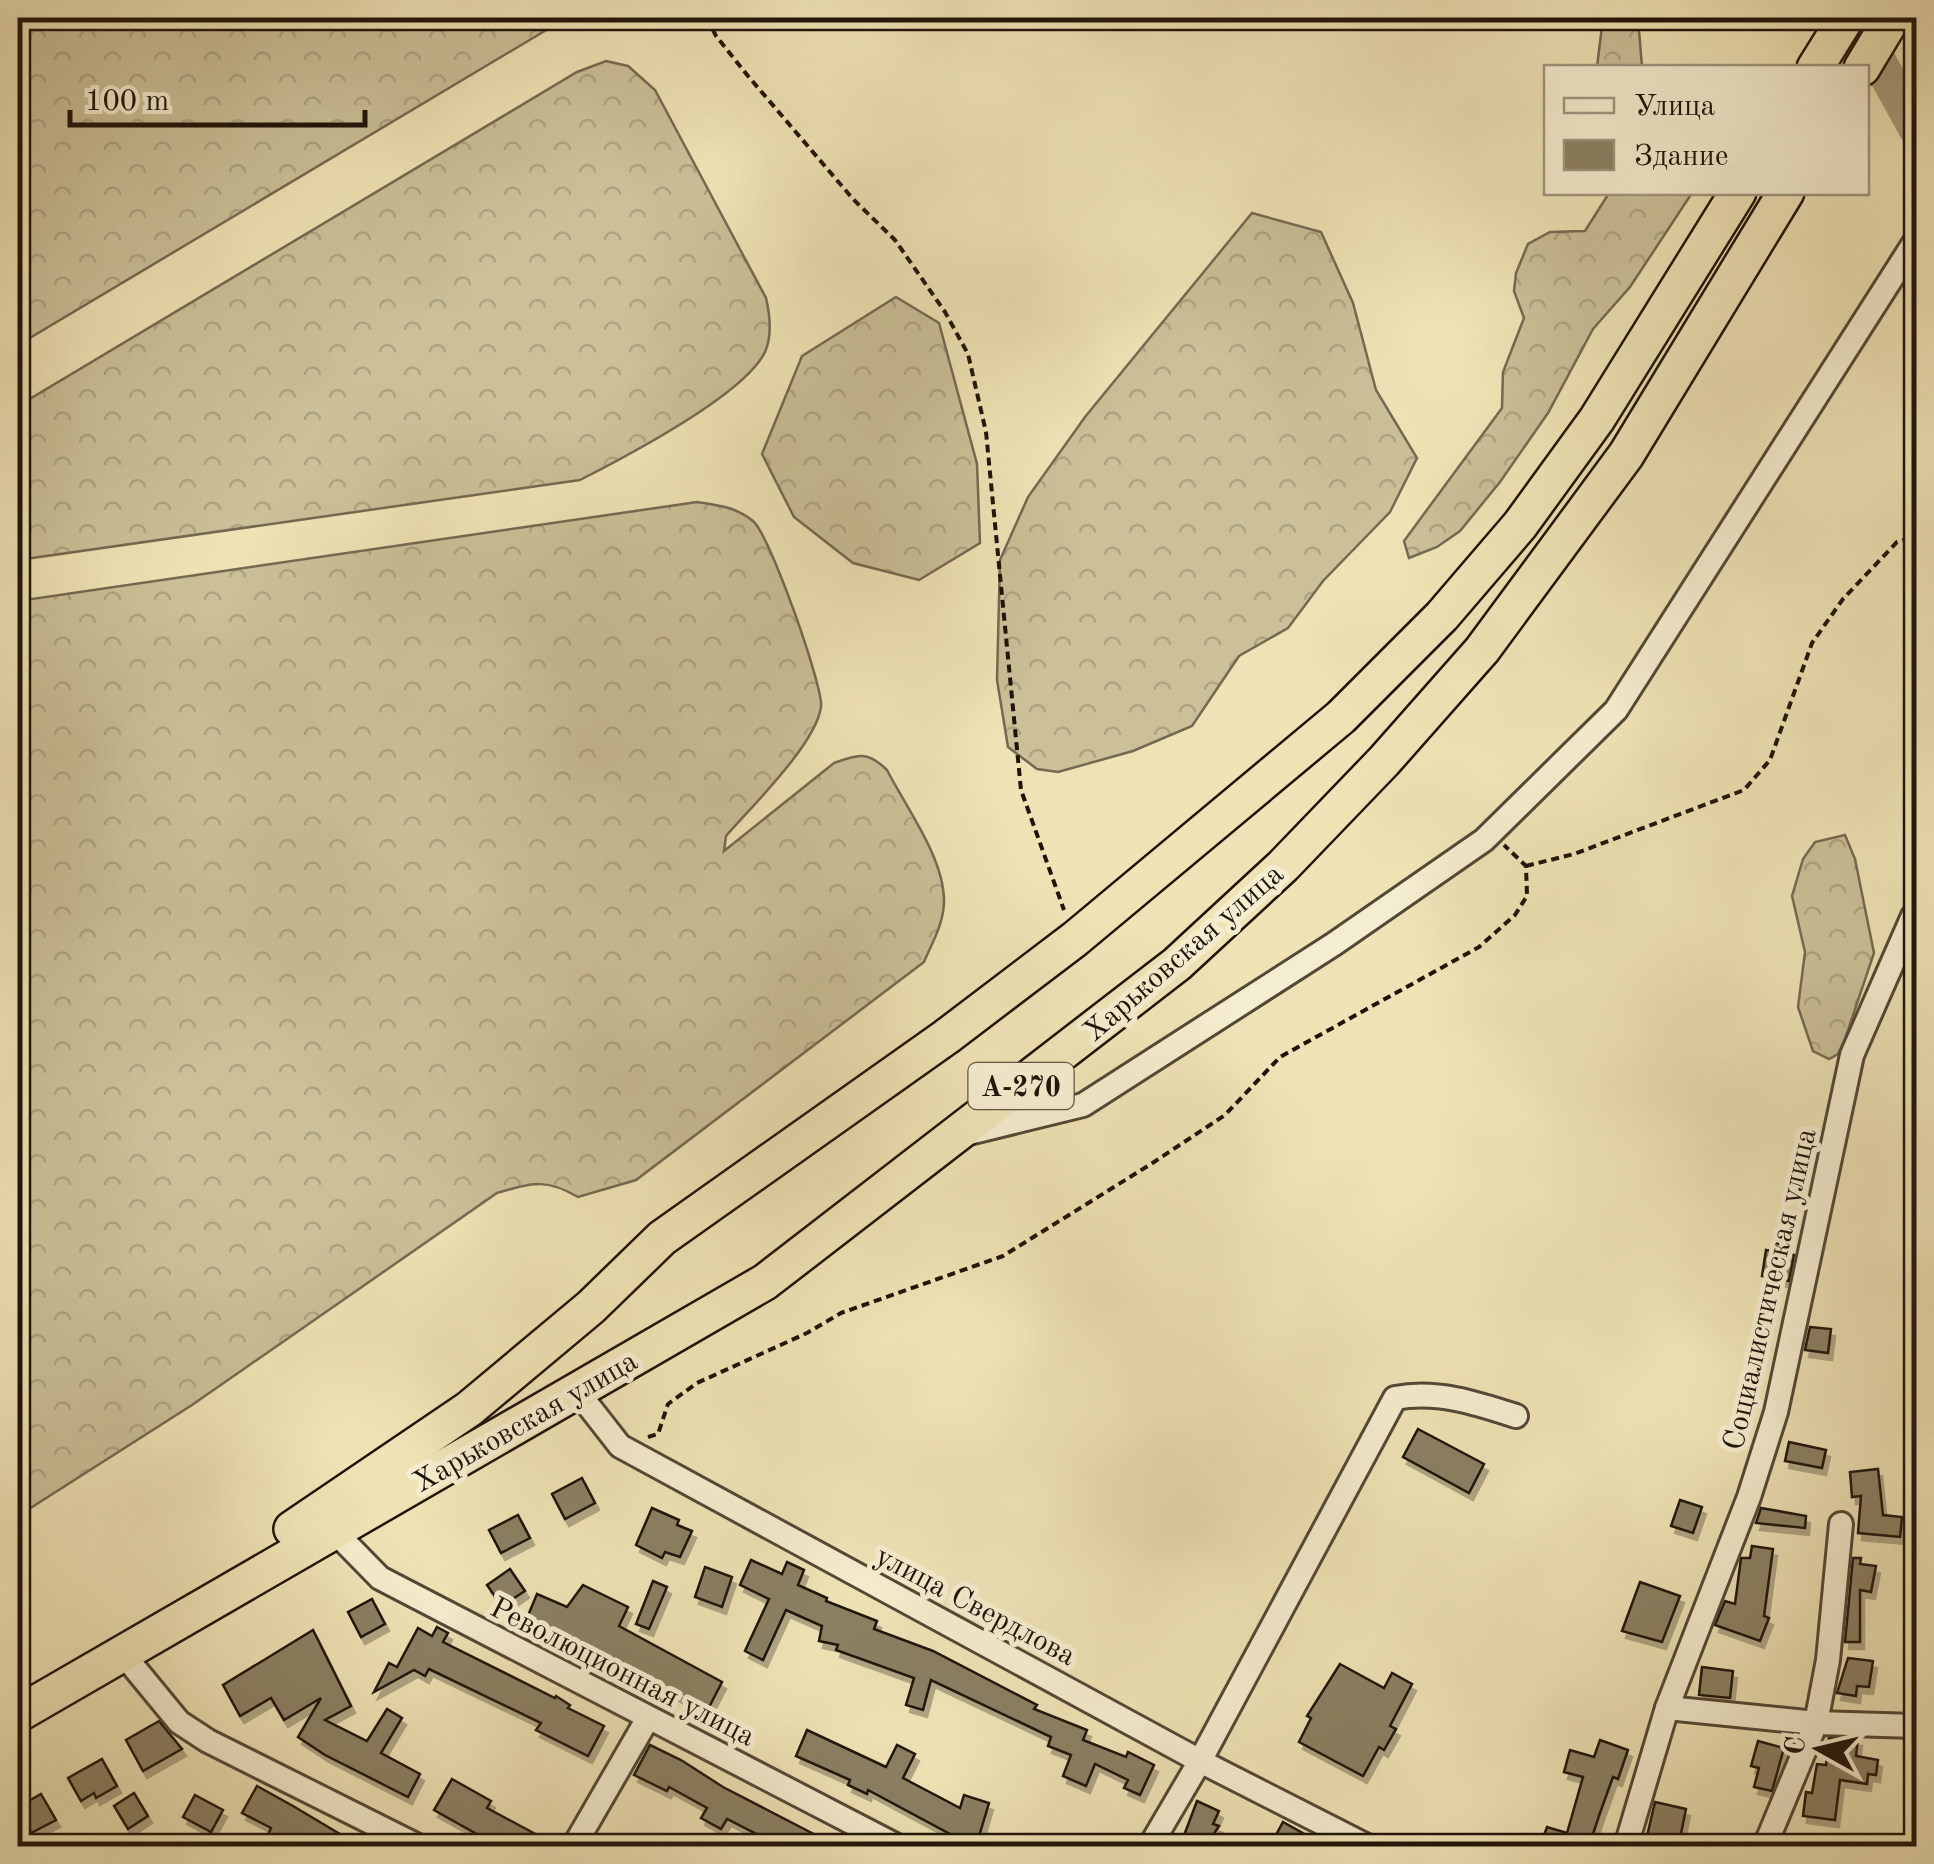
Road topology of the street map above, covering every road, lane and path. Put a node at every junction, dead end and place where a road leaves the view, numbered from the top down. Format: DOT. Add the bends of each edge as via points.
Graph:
graph roads {
  1 [pos="707,18"];
  2 [pos="1846,18"];
  3 [pos="1892,18"];
  4 [pos="1818,65"];
  5 [pos="1864,65"];
  6 [pos="1736,195"];
  7 [pos="1784,195"];
  8 [pos="1916,240"];
  9 [pos="1916,536"];
  10 [pos="1491,833"];
  11 [pos="1526,866"];
  12 [pos="1915,916"];
  13 [pos="1075,939"];
  14 [pos="954,1137"];
  15 [pos="577,1391"];
  16 [pos="1516,1416"];
  17 [pos="620,1446"];
  18 [pos="1841,1524"];
  19 [pos="334,1531"];
  20 [pos="123,1654"];
  21 [pos="18,1689"];
  22 [pos="1667,1708"];
  23 [pos="18,1714"];
  24 [pos="648,1718"];
  25 [pos="1816,1722"];
  26 [pos="1916,1726"];
  27 [pos="1200,1761"];
  28 [pos="418,1846"];
  29 [pos="574,1846"];
  30 [pos="897,1846"];
  31 [pos="1150,1846"];
  32 [pos="1367,1846"];
  33 [pos="1626,1846"];
  34 [pos="1765,1846"];
  1 -- 13 [label="path" via="748,76 895,240 968,354 986,432 1021,790"];
  2 -- 4 [label="highway"];
  3 -- 5 [label="highway"];
  6 -- 13 [label="highway, Харьковская улица / А-270" via="1597,419 1520,525 1442,616 1340,717"];
  7 -- 14 [label="highway, Харьковская улица / А-270" via="1626,455 1482,650 1384,761 1177,964"];
  8 -- 10 [label="street" via="1616,710"];
  9 -- 11 [label="path" via="1897,542 1812,642 1770,760 1744,790"];
  10 -- 11 [label="path"];
  10 -- 14 [label="street" via="1334,944 1083,1105"];
  11 -- 17 [label="path" via="1527,896 1480,947 1280,1057 1225,1116 1151,1164 1003,1256 841,1313 697,1383 668,1404 658,1434"];
  12 -- 22 [label="street, Социалистическая улица" via="1852,1055 1776,1412"];
  13 -- 21 [label="highway, Харьковская улица / А-270" via="662,1238 591,1307 444,1427 317,1513"];
  14 -- 15 [label="highway, Харьковская улица / А-270" via="765,1282"];
  15 -- 17 [label="street, улица Свердлова"];
  15 -- 19 [label="highway, Харьковская улица / А-270"];
  16 -- 27 [label="street" via="1419,1393 1394,1398"];
  17 -- 27 [label="street, улица Свердлова"];
  18 -- 25 [label="street"];
  19 -- 20 [label="highway, Харьковская улица / А-270"];
  19 -- 24 [label="street, Революционная улица" via="380,1578"];
  20 -- 23 [label="highway, Харьковская улица / А-270"];
  20 -- 28 [label="street" via="179,1722"];
  22 -- 25 [label="street"];
  22 -- 33 [label="street, Социалистическая улица"];
  24 -- 29 [label="street"];
  24 -- 30 [label="street, Революционная улица"];
  25 -- 26 [label="street"];
  25 -- 34 [label="street"];
  27 -- 31 [label="street"];
  27 -- 32 [label="street, улица Свердлова"];
}
